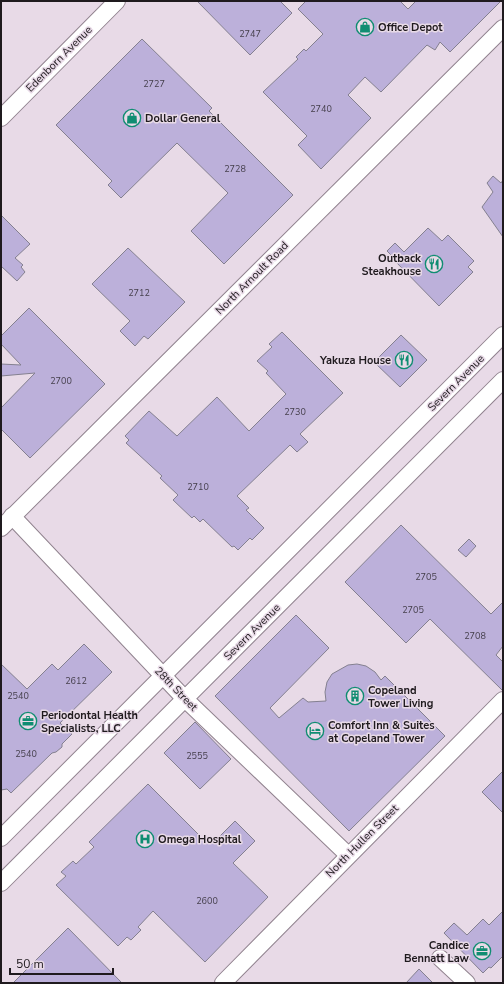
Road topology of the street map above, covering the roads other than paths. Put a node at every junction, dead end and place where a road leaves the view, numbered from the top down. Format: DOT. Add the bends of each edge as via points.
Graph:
graph roads {
  1 [pos="117,1"];
  2 [pos="503,28"];
  3 [pos="1,118"];
  4 [pos="503,335"];
  5 [pos="503,380"];
  6 [pos="12,516"];
  7 [pos="1,528"];
  8 [pos="163,676"];
  9 [pos="185,699"];
  10 [pos="503,700"];
  11 [pos="1,838"];
  12 [pos="348,855"];
  13 [pos="1,883"];
  14 [pos="440,958"];
  15 [pos="223,983"];
  16 [pos="467,983"];
  1 -- 3 [label="street, Edenborn Avenue"];
  2 -- 6 [label="street, North Arnoult Road"];
  4 -- 8 [label="street, Severn Avenue"];
  5 -- 9 [label="street, Severn Avenue"];
  6 -- 7 [label="street, North Arnoult Road"];
  6 -- 8 [label="street, 28th Street"];
  8 -- 9 [label="street, 28th Street"];
  8 -- 11 [label="street, Severn Avenue"];
  9 -- 12 [label="street, 28th Street"];
  9 -- 13 [label="street, Severn Avenue"];
  10 -- 12 [label="street, North Hullen Street"];
  12 -- 15 [label="street, North Hullen Street"];
  14 -- 16 [label="street"];
}
